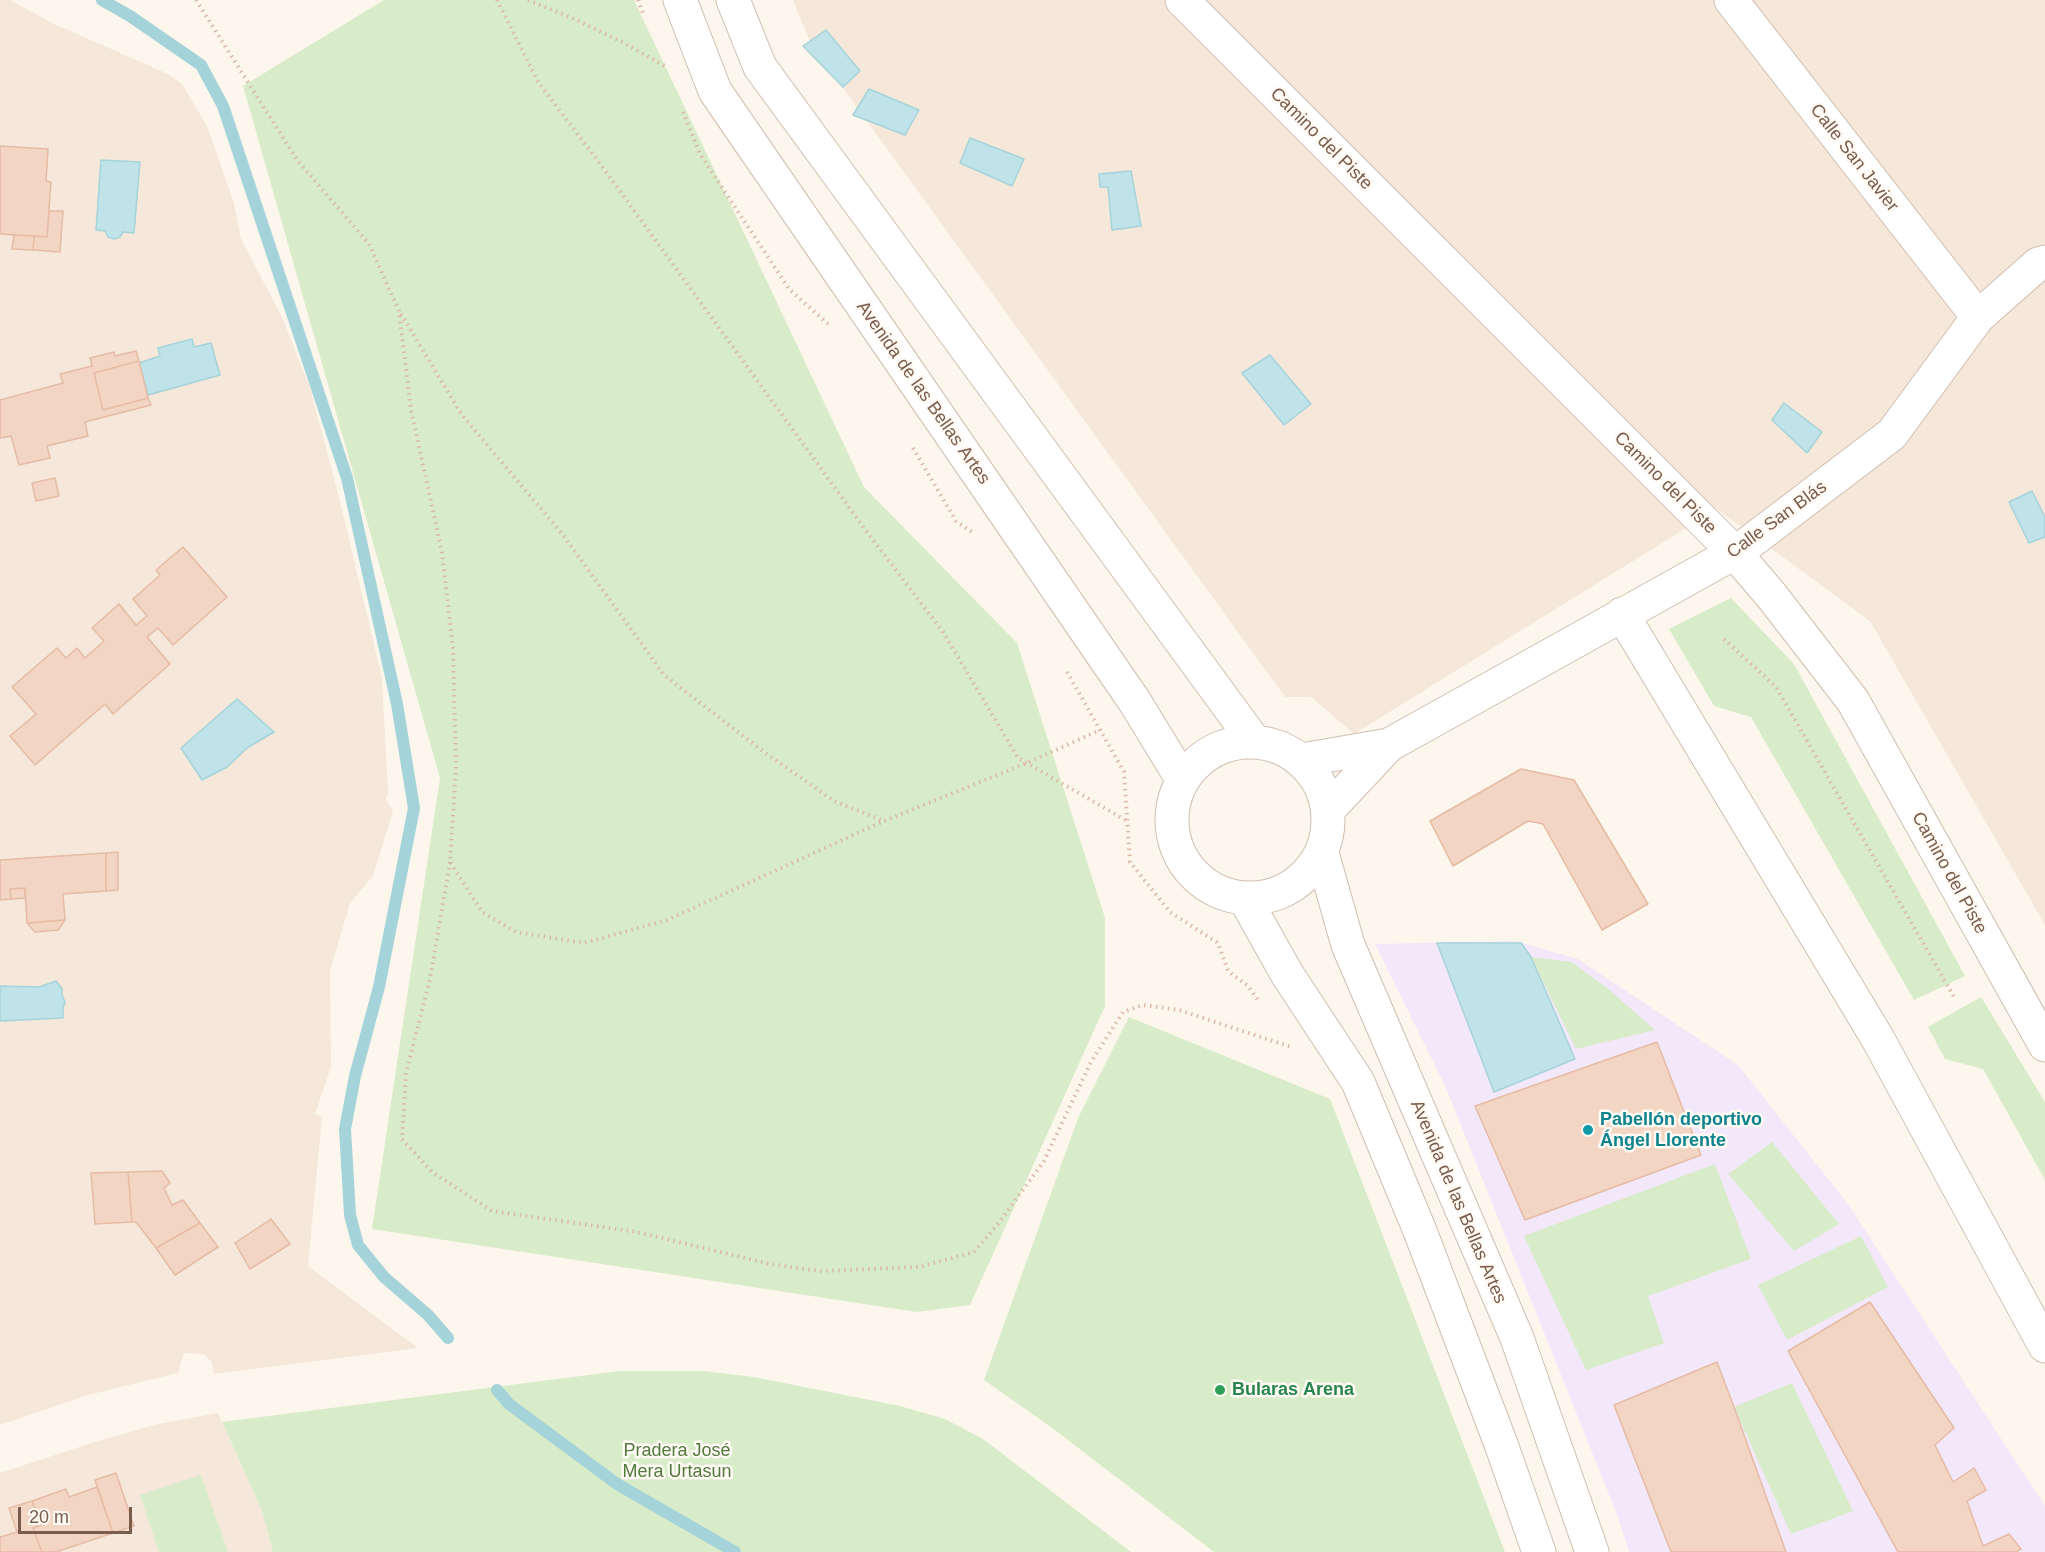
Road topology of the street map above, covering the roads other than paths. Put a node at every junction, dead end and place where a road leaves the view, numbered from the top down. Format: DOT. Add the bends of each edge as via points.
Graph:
graph roads {
  1 [pos="680,0"];
  2 [pos="733,0"];
  3 [pos="1182,0"];
  4 [pos="1731,0"];
  5 [pos="2045,262"];
  6 [pos="1978,317"];
  7 [pos="1735,553"];
  8 [pos="1622,614"];
  9 [pos="1254,741"];
  10 [pos="1389,745"];
  11 [pos="1302,760"];
  12 [pos="1182,778"];
  13 [pos="1329,809"];
  14 [pos="1322,854"];
  15 [pos="1245,899"];
  16 [pos="2045,1045"];
  17 [pos="2043,1343"];
  18 [pos="1539,1552"];
  19 [pos="1592,1552"];
  1 -- 12 [label="street, Avenida de las Bellas Artes" via="715,91 1135,702"];
  2 -- 9 [label="street" via="760,67"];
  3 -- 7 [label="street, Camino del Piste"];
  4 -- 6 [label="street, Calle San Javier"];
  5 -- 6 [label="street, Calle San Blás"];
  6 -- 7 [label="street, Calle San Blás" via="1892,434"];
  7 -- 8 [label="street, Calle San Blás"];
  7 -- 16 [label="street, Camino del Piste" via="1853,700"];
  8 -- 10 [label="street, Calle San Blás"];
  8 -- 17 [label="street" via="1878,1039"];
  9 -- 11 [label="street" via="1280,746"];
  9 -- 12 [label="street" via="1212,750"];
  10 -- 11 [label="street, Calle San Blás"];
  10 -- 13 [label="street, Calle San Blás"];
  11 -- 13 [label="street" via="1320,782"];
  12 -- 15 [label="street" via="1170,818 1179,857 1207,887"];
  13 -- 14 [label="street"];
  14 -- 15 [label="street" via="1291,888"];
  14 -- 19 [label="street, Avenida de las Bellas Artes" via="1348,945 1517,1338"];
  15 -- 18 [label="street" via="1287,974 1358,1082 1425,1242"];
}
